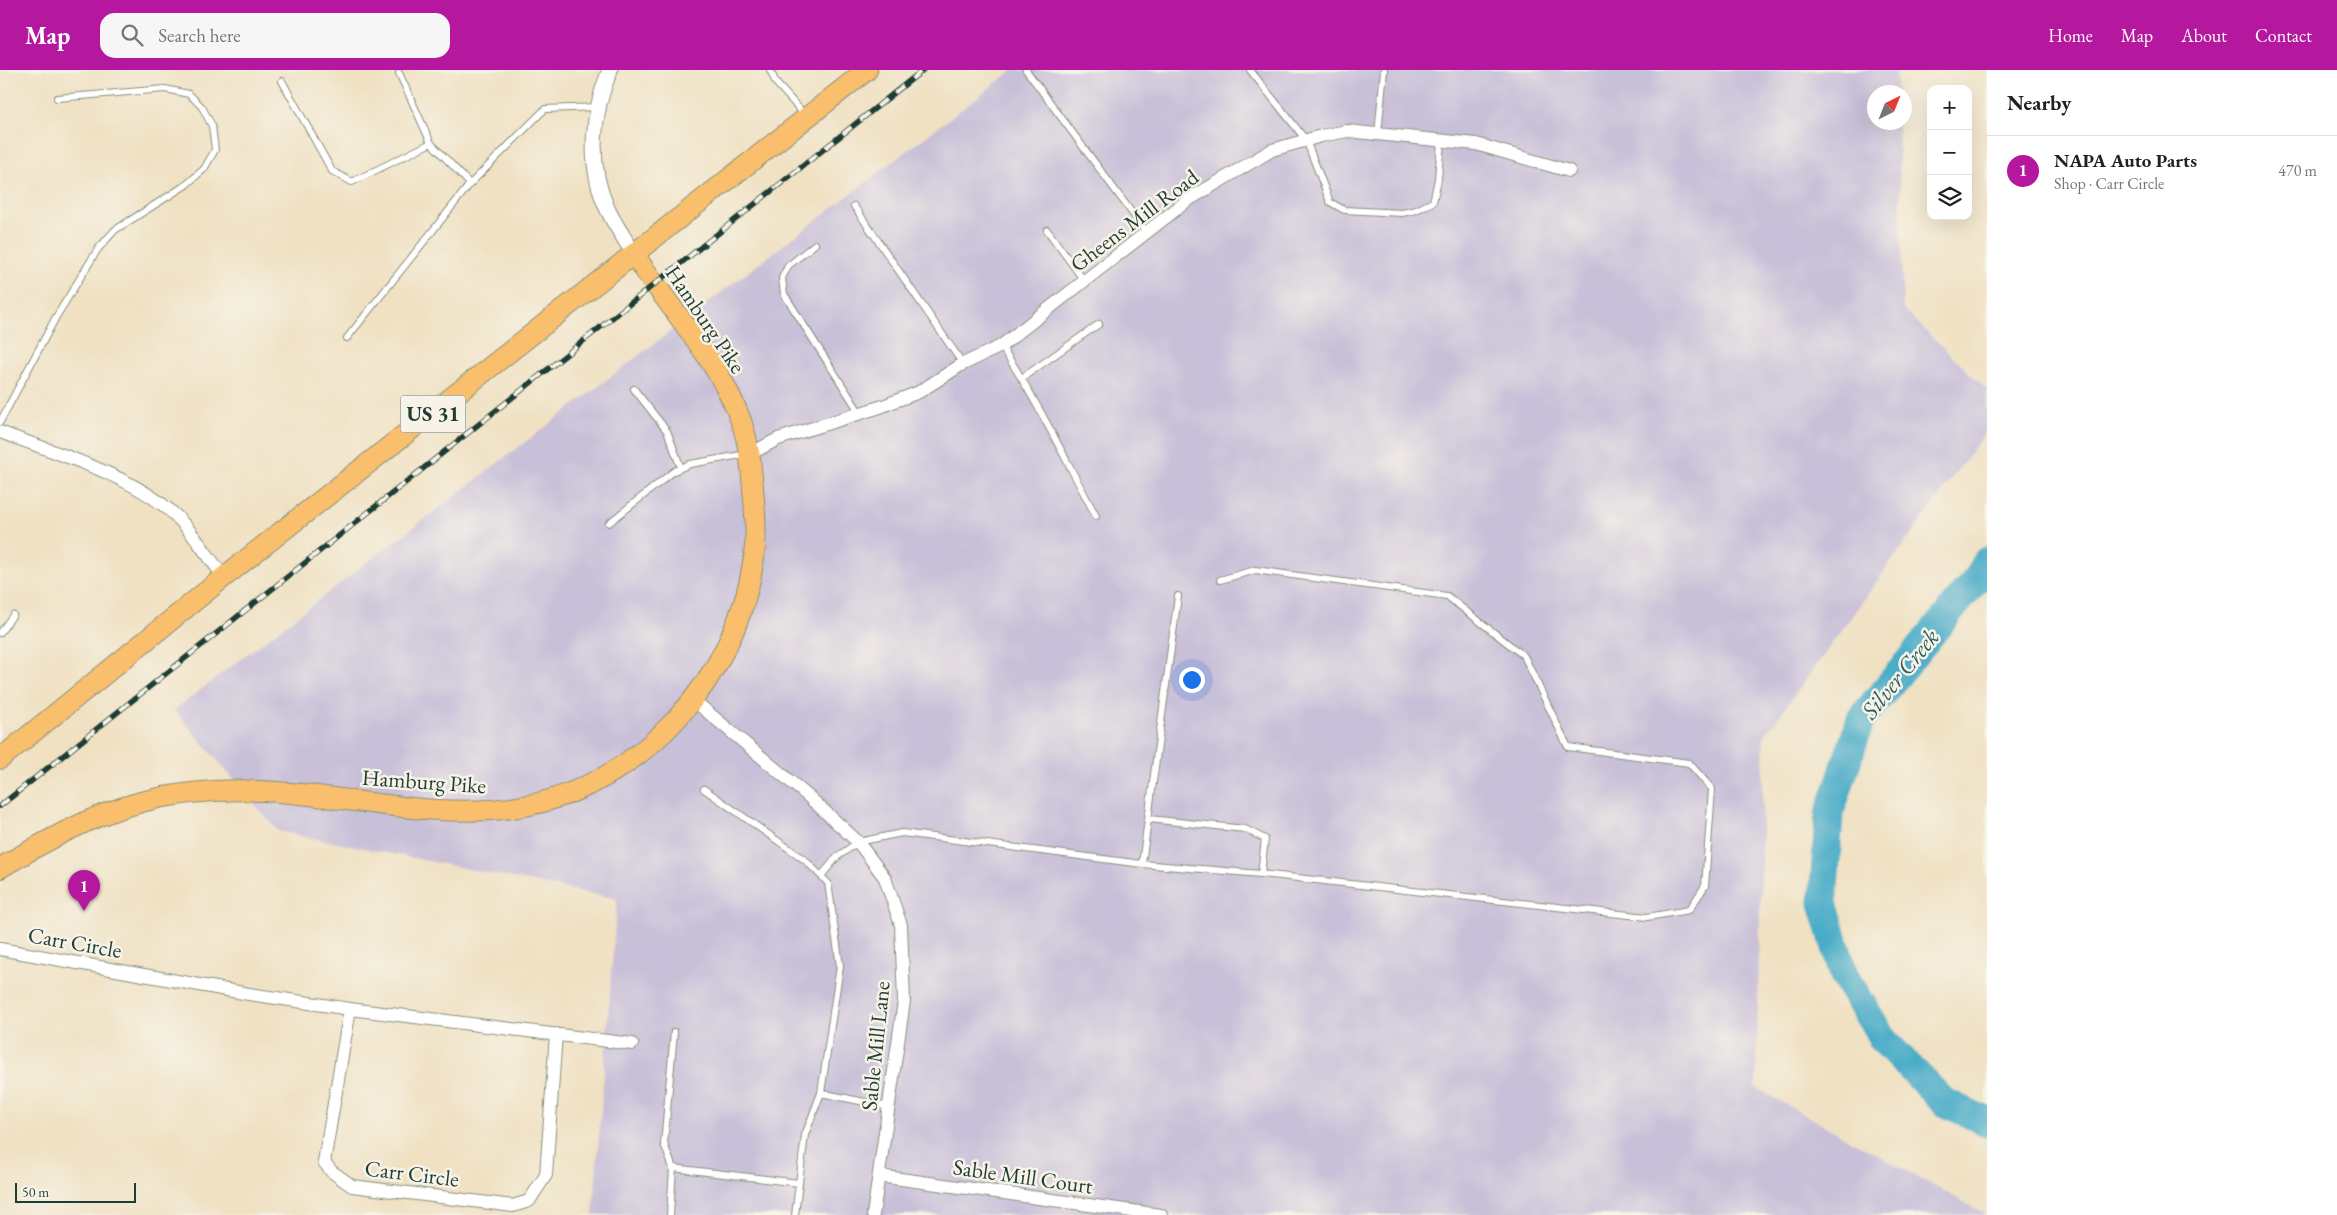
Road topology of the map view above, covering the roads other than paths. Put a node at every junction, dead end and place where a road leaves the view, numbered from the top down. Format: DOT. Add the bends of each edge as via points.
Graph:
graph roads {
  1 [pos="610,70"];
  2 [pos="770,70"];
  3 [pos="866,70"];
  4 [pos="1026,70"];
  5 [pos="1250,70"];
  6 [pos="1384,70"];
  7 [pos="399,73"];
  8 [pos="282,80"];
  9 [pos="57,98"];
  10 [pos="598,107"];
  11 [pos="808,118"];
  12 [pos="1378,134"];
  13 [pos="1306,140"];
  14 [pos="1441,141"];
  15 [pos="431,143"];
  16 [pos="1569,171"];
  17 [pos="470,184"];
  18 [pos="854,206"];
  19 [pos="1047,230"];
  20 [pos="1147,232"];
  21 [pos="815,244"];
  22 [pos="634,254"];
  23 [pos="1085,282"];
  24 [pos="1099,324"];
  25 [pos="347,338"];
  26 [pos="1001,346"];
  27 [pos="963,364"];
  28 [pos="1022,378"];
  29 [pos="634,390"];
  30 [pos="860,412"];
  31 [pos="0,422"];
  32 [pos="0,432"];
  33 [pos="750,454"];
  34 [pos="681,468"];
  35 [pos="1096,516"];
  36 [pos="609,523"];
  37 [pos="224,578"];
  38 [pos="1220,580"];
  39 [pos="1178,596"];
  40 [pos="13,615"];
  41 [pos="0,633"];
  42 [pos="692,699"];
  43 [pos="1,757"];
  44 [pos="704,789"];
  45 [pos="1149,819"];
  46 [pos="858,842"];
  47 [pos="1142,864"];
  48 [pos="0,868"];
  49 [pos="1261,874"];
  50 [pos="821,876"];
  51 [pos="0,949"];
  52 [pos="350,1009"];
  53 [pos="674,1032"];
  54 [pos="556,1034"];
  55 [pos="632,1044"];
  56 [pos="820,1093"];
  57 [pos="889,1106"];
  58 [pos="673,1168"];
  59 [pos="879,1176"];
  60 [pos="799,1183"];
  61 [pos="670,1215"];
  62 [pos="795,1215"];
  63 [pos="873,1215"];
  64 [pos="1161,1215"];
  1 -- 10 [label="street"];
  2 -- 11 [label="lane" via="776,84"];
  3 -- 11 [label="main road, US 31"];
  4 -- 20 [label="lane"];
  5 -- 13 [label="lane"];
  6 -- 12 [label="lane"];
  7 -- 15 [label="lane"];
  8 -- 15 [label="lane" via="332,170 352,182"];
  9 -- 31 [label="lane" via="165,89 188,94 202,107 212,126 215,150 204,169 192,180 115,230 98,249 56,317"];
  10 -- 17 [label="lane" via="545,109"];
  10 -- 22 [label="street" via="594,124 596,167 607,208"];
  11 -- 22 [label="main road, US 31"];
  12 -- 13 [label="street, Gheens Mill Road" via="1347,131"];
  12 -- 14 [label="street, Gheens Mill Road"];
  13 -- 14 [label="lane" via="1330,202 1344,210 1402,213 1433,202"];
  13 -- 20 [label="street, Gheens Mill Road" via="1272,150 1188,200"];
  14 -- 16 [label="street, Gheens Mill Road" via="1476,144"];
  15 -- 17 [label="lane"];
  17 -- 25 [label="lane"];
  18 -- 27 [label="lane"];
  19 -- 23 [label="lane"];
  20 -- 23 [label="street, Gheens Mill Road"];
  21 -- 30 [label="lane" via="788,266 782,278 784,294"];
  22 -- 33 [label="main road, Hamburg Pike" via="724,384 741,421"];
  22 -- 37 [label="main road, US 31"];
  23 -- 26 [label="street, Gheens Mill Road"];
  24 -- 28 [label="lane"];
  26 -- 27 [label="street, Gheens Mill Road"];
  26 -- 28 [label="lane"];
  27 -- 30 [label="street, Gheens Mill Road" via="919,392 880,408"];
  28 -- 35 [label="lane"];
  29 -- 34 [label="lane" via="667,431"];
  30 -- 33 [label="street, Gheens Mill Road" via="778,439"];
  32 -- 37 [label="street" via="98,469 153,497 176,516"];
  33 -- 34 [label="lane"];
  33 -- 42 [label="main road, Hamburg Pike" via="756,512 754,557 743,604 727,645"];
  34 -- 36 [label="lane"];
  37 -- 43 [label="main road, US 31"];
  38 -- 49 [label="lane" via="1255,570 1447,596 1524,656 1568,747 1689,763 1712,789 1705,886 1689,910 1647,917"];
  39 -- 45 [label="lane"];
  40 -- 41 [label="lane"];
  42 -- 46 [label="street, Sable Mill Lane"];
  42 -- 48 [label="main road, Hamburg Pike" via="675,722 628,763 555,798 484,811 425,810 249,790 188,794 140,802 104,815 72,828"];
  44 -- 50 [label="lane" via="805,860"];
  45 -- 47 [label="lane"];
  45 -- 49 [label="lane" via="1245,829 1265,839"];
  46 -- 47 [label="lane" via="902,833"];
  46 -- 50 [label="lane" via="837,857"];
  46 -- 57 [label="street, Sable Mill Lane" via="886,878 901,924 904,1001"];
  47 -- 49 [label="lane"];
  50 -- 56 [label="lane" via="828,883 840,966"];
  51 -- 52 [label="street, Carr Circle"];
  52 -- 54 [label="street, Carr Circle"];
  52 -- 54 [label="street, Carr Circle" via="324,1162 331,1171 352,1186 513,1206 528,1201 546,1175"];
  53 -- 58 [label="lane" via="664,1144"];
  54 -- 55 [label="street, Carr Circle"];
  56 -- 57 [label="lane"];
  56 -- 60 [label="lane" via="805,1135"];
  57 -- 59 [label="street, Sable Mill Lane"];
  58 -- 60 [label="lane"];
  58 -- 61 [label="lane"];
  59 -- 63 [label="street, Sable Mill Lane"];
  59 -- 64 [label="street, Sable Mill Court"];
  60 -- 62 [label="lane"];
}
